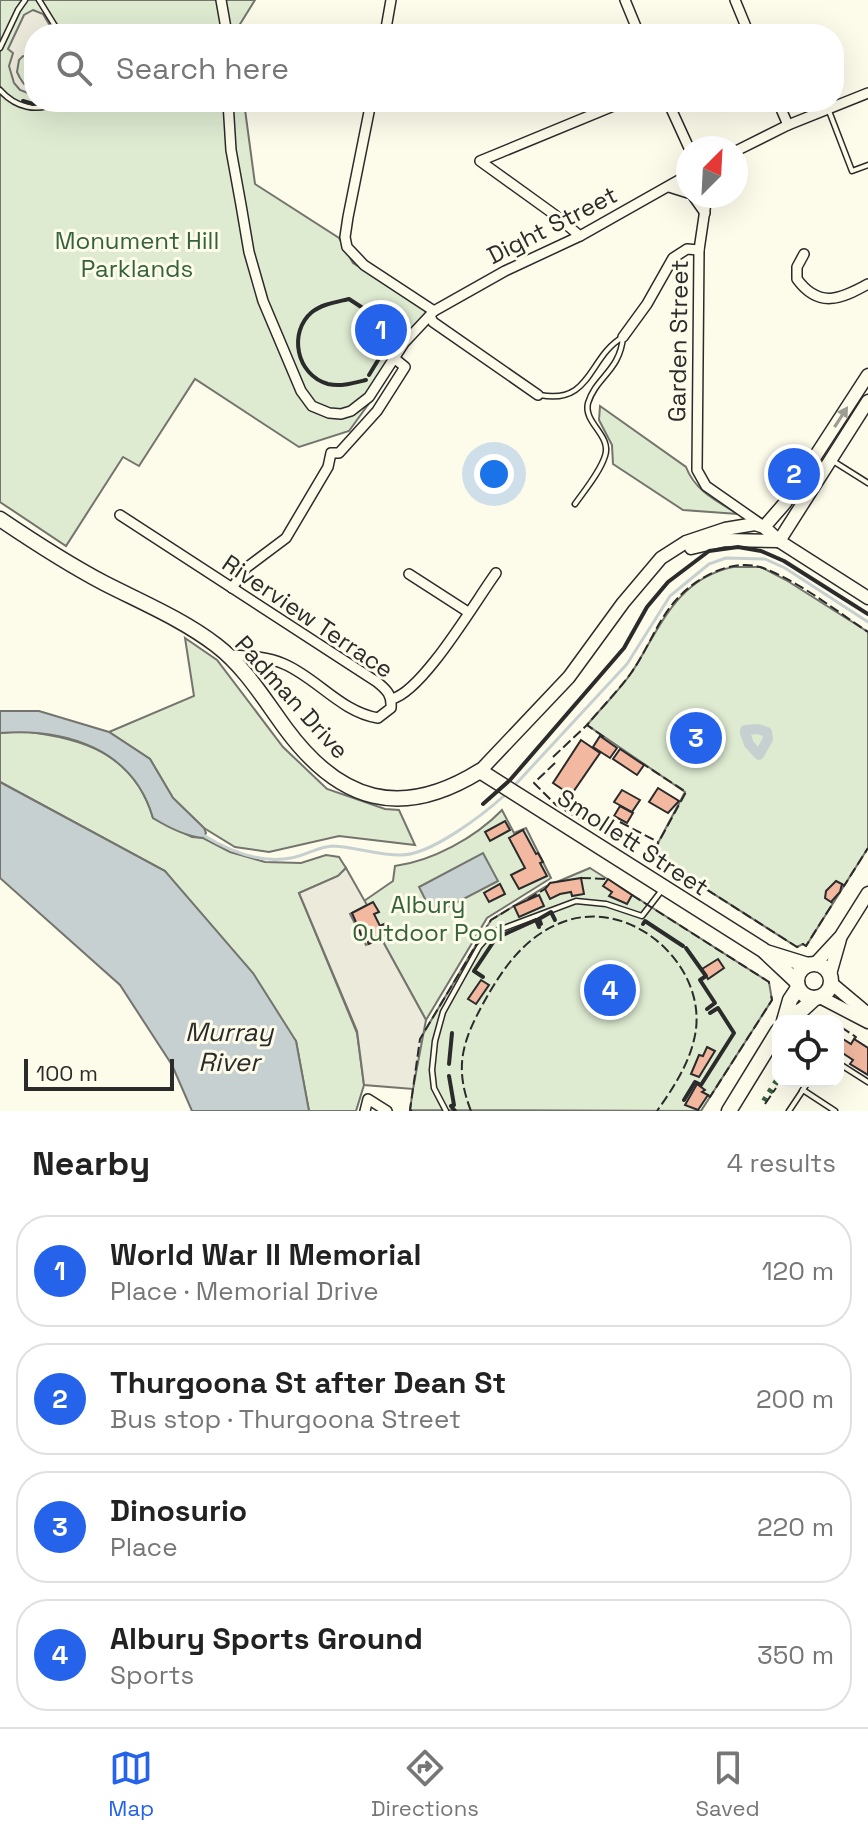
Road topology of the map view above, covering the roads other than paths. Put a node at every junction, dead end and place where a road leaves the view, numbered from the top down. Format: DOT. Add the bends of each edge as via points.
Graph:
graph roads {
  1 [pos="25,0"];
  2 [pos="39,0"];
  3 [pos="221,0"];
  4 [pos="391,0"];
  5 [pos="625,0"];
  6 [pos="735,0"];
  7 [pos="54,24"];
  8 [pos="225,24"];
  9 [pos="387,24"];
  10 [pos="635,24"];
  11 [pos="745,24"];
  12 [pos="0,48"];
  13 [pos="0,90"];
  14 [pos="868,93"];
  15 [pos="844,103"];
  16 [pos="24,105"];
  17 [pos="229,112"];
  18 [pos="369,112"];
  19 [pos="599,112"];
  20 [pos="673,112"];
  21 [pos="782,112"];
  22 [pos="821,112"];
  23 [pos="830,112"];
  24 [pos="788,125"];
  25 [pos="684,136"];
  26 [pos="748,145"];
  27 [pos="868,165"];
  28 [pos="676,182"];
  29 [pos="668,187"];
  30 [pos="676,190"];
  31 [pos="701,208"];
  32 [pos="704,208"];
  33 [pos="706,208"];
  34 [pos="705,213"];
  35 [pos="580,236"];
  36 [pos="699,250"];
  37 [pos="804,254"];
  38 [pos="868,284"];
  39 [pos="432,313"];
  40 [pos="623,337"];
  41 [pos="394,358"];
  42 [pos="868,375"];
  43 [pos="538,395"];
  44 [pos="868,401"];
  45 [pos="818,452"];
  46 [pos="831,460"];
  47 [pos="868,483"];
  48 [pos="575,504"];
  49 [pos="120,515"];
  50 [pos="0,519"];
  51 [pos="764,527"];
  52 [pos="779,541"];
  53 [pos="496,573"];
  54 [pos="409,574"];
  55 [pos="644,578"];
  56 [pos="232,588"];
  57 [pos="868,598"];
  58 [pos="468,612"];
  59 [pos="227,655"];
  60 [pos="392,699"];
  61 [pos="480,771"];
  62 [pos="663,887"];
  63 [pos="868,893"];
  64 [pos="841,936"];
  65 [pos="763,950"];
  66 [pos="811,964"];
  67 [pos="830,978"];
  68 [pos="797,985"];
  69 [pos="818,997"];
  70 [pos="868,1014"];
  71 [pos="786,1015"];
  72 [pos="793,1015"];
  73 [pos="868,1022"];
  74 [pos="772,1041"];
  75 [pos="844,1067"];
  76 [pos="868,1082"];
  77 [pos="805,1087"];
  78 [pos="802,1091"];
  79 [pos="364,1111"];
  80 [pos="387,1111"];
  81 [pos="446,1111"];
  82 [pos="729,1111"];
  83 [pos="789,1111"];
  84 [pos="835,1111"];
  1 -- 12 [label="lane"];
  2 -- 7 [label="lane"];
  3 -- 8 [label="street"];
  4 -- 9 [label="street"];
  5 -- 10 [label="street"];
  6 -- 11 [label="street"];
  13 -- 16 [label="lane"];
  14 -- 15 [label="street"];
  17 -- 41 [label="street, Dight Street" via="249,252 263,301 301,391 318,409 351,411 369,397"];
  18 -- 39 [label="street" via="347,247"];
  19 -- 35 [label="street" via="480,161"];
  20 -- 25 [label="street"];
  21 -- 24 [label="street"];
  22 -- 24 [label="street"];
  23 -- 27 [label="lane" via="852,171"];
  24 -- 26 [label="street"];
  28 -- 29 [label="street, Dight Street"];
  29 -- 30 [label="street"];
  29 -- 35 [label="street, Dight Street"];
  31 -- 34 [label="street"];
  32 -- 34 [label="street, Garden Street"];
  33 -- 34 [label="street, Garden Street"];
  34 -- 36 [label="street, Garden Street"];
  35 -- 39 [label="street, Dight Street"];
  36 -- 40 [label="street" via="687,249 673,258"];
  36 -- 51 [label="street, Garden Street" via="697,470 706,486"];
  37 -- 38 [label="street" via="797,279 818,296 833,300"];
  39 -- 41 [label="street, Dight Street"];
  39 -- 43 [label="street" via="433,322"];
  40 -- 43 [label="lane" via="575,392"];
  40 -- 48 [label="lane" via="622,354 587,408 606,455"];
  41 -- 56 [label="street" via="405,367 377,411 339,453 331,453 286,538 246,568"];
  45 -- 42 [label="main road, one-way"];
  44 -- 46 [label="main road"];
  45 -- 46 [label="main road"];
  45 -- 51 [label="main road"];
  46 -- 47 [label="lane"];
  46 -- 52 [label="main road"];
  49 -- 56 [label="street, Riverview Terrace"];
  50 -- 59 [label="main road, Padman Drive"];
  51 -- 52 [label="main road"];
  51 -- 55 [label="main road" via="736,526 694,538 665,555"];
  52 -- 55 [label="main road" via="706,543 674,556"];
  52 -- 57 [label="main road"];
  53 -- 58 [label="street"];
  54 -- 58 [label="street"];
  55 -- 61 [label="main road" via="569,677"];
  56 -- 60 [label="street, Riverview Terrace" via="377,682"];
  58 -- 60 [label="street" via="410,691"];
  59 -- 60 [label="street, Riverview Terrace" via="286,664 331,697 371,717 384,715"];
  59 -- 61 [label="main road, Padman Drive" via="313,761 345,785 379,797 415,798 448,789"];
  61 -- 62 [label="main road, Smollett Street"];
  62 -- 65 [label="main road, Smollett Street"];
  62 -- 81 [label="lane" via="642,916 576,901 491,933 443,1012 435,1041 434,1088"];
  63 -- 64 [label="main road"];
  64 -- 66 [label="main road"];
  64 -- 67 [label="main road"];
  65 -- 66 [label="main road, Smollett Street"];
  65 -- 68 [label="main road, Smollett Street"];
  66 -- 67 [label="main road" via="824,967"];
  66 -- 68 [label="main road" via="799,972"];
  67 -- 69 [label="main road" via="828,991"];
  67 -- 70 [label="main road"];
  68 -- 69 [label="main road" via="808,997"];
  68 -- 71 [label="main road"];
  69 -- 72 [label="main road"];
  69 -- 73 [label="main road"];
  74 -- 82 [label="main road"];
  75 -- 76 [label="lane"];
  77 -- 78 [label="lane"];
  78 -- 83 [label="lane"];
  78 -- 84 [label="lane"];
  79 -- 80 [label="street" via="368,1099"];
}
